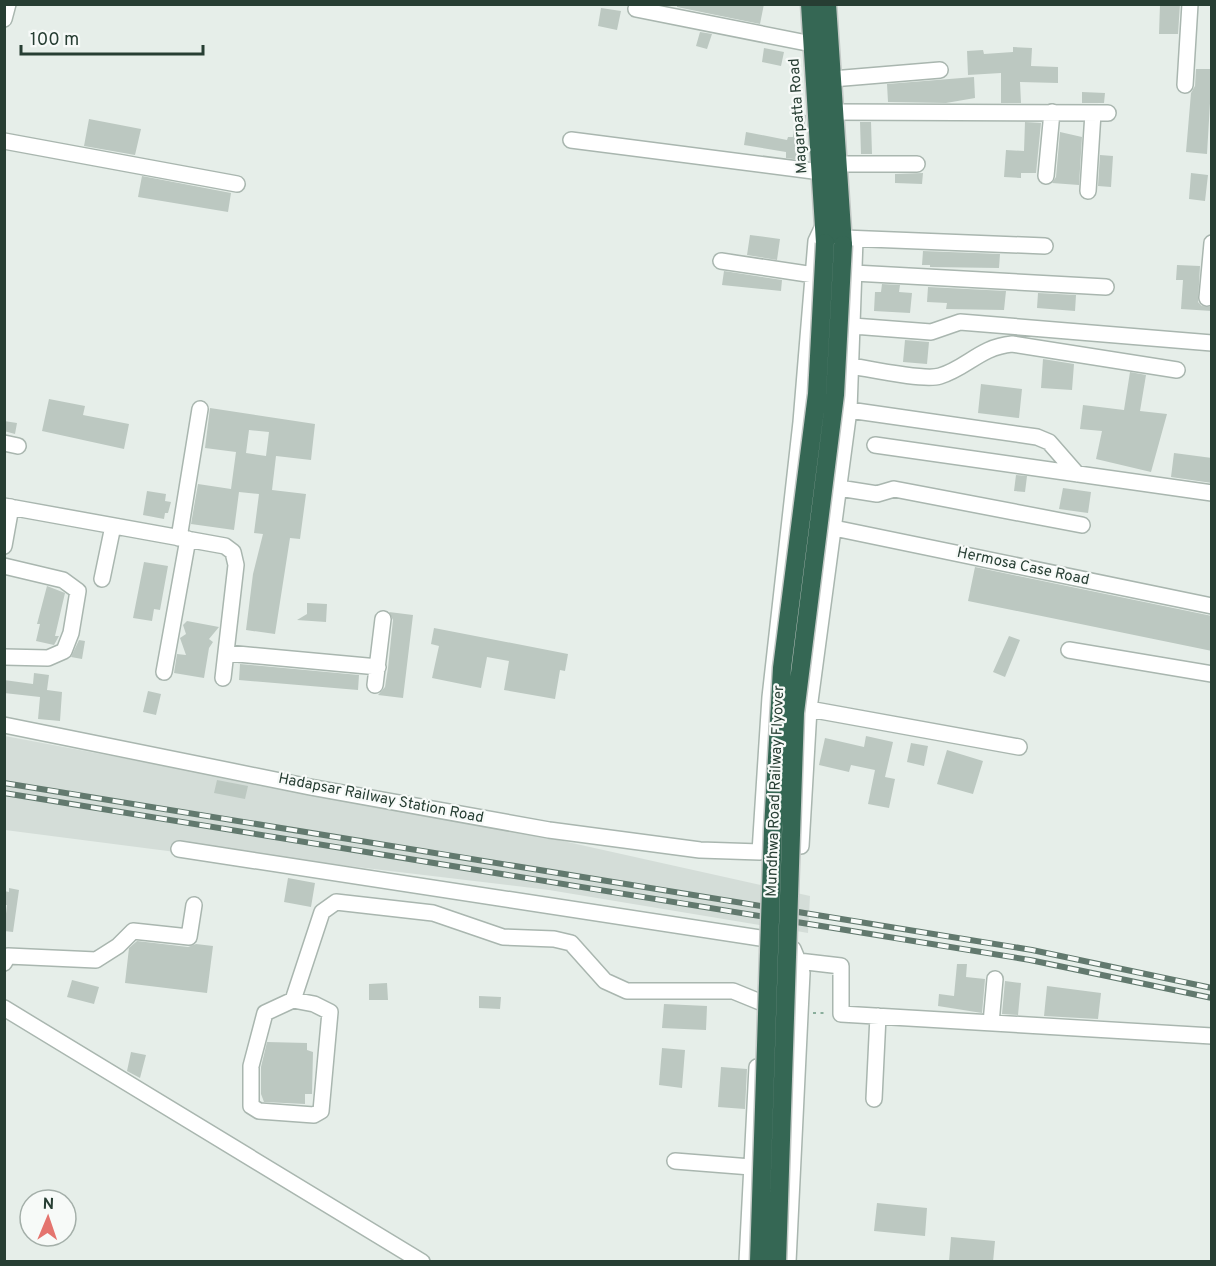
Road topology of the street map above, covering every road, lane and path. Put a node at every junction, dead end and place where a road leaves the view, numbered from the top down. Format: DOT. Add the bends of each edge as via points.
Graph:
graph roads {
  1 [pos="8,4"];
  2 [pos="810,4"];
  3 [pos="827,4"];
  4 [pos="1190,4"];
  5 [pos="636,9"];
  6 [pos="4,19"];
  7 [pos="821,43"];
  8 [pos="940,70"];
  9 [pos="832,79"];
  10 [pos="1185,85"];
  11 [pos="834,112"];
  12 [pos="1052,112"];
  13 [pos="571,140"];
  14 [pos="4,141"];
  15 [pos="838,164"];
  16 [pos="917,164"];
  17 [pos="821,172"];
  18 [pos="1046,176"];
  19 [pos="237,184"];
  20 [pos="1088,191"];
  21 [pos="842,217"];
  22 [pos="825,224"];
  23 [pos="841,241"];
  24 [pos="1212,243"];
  25 [pos="1045,246"];
  26 [pos="721,261"];
  27 [pos="855,273"];
  28 [pos="814,275"];
  29 [pos="1106,287"];
  30 [pos="1207,298"];
  31 [pos="853,326"];
  32 [pos="1212,343"];
  33 [pos="851,366"];
  34 [pos="1177,370"];
  35 [pos="200,409"];
  36 [pos="849,410"];
  37 [pos="875,445"];
  38 [pos="796,472"];
  39 [pos="1077,474"];
  40 [pos="839,483"];
  41 [pos="1212,493"];
  42 [pos="8,507"];
  43 [pos="1082,525"];
  44 [pos="113,526"];
  45 [pos="834,528"];
  46 [pos="184,538"];
  47 [pos="4,546"];
  48 [pos="4,566"];
  49 [pos="102,579"];
  50 [pos="1212,606"];
  51 [pos="383,619"];
  52 [pos="1069,650"];
  53 [pos="226,653"];
  54 [pos="4,657"];
  55 [pos="378,667"];
  56 [pos="164,672"];
  57 [pos="1212,674"];
  58 [pos="223,678"];
  59 [pos="375,685"];
  60 [pos="809,710"];
  61 [pos="4,724"];
  62 [pos="1019,747"];
  63 [pos="801,846"];
  64 [pos="179,849"];
  65 [pos="194,905"];
  66 [pos="798,961"];
  67 [pos="4,963"];
  68 [pos="994,979"];
  69 [pos="293,1000"];
  70 [pos="760,1002"];
  71 [pos="4,1008"];
  72 [pos="801,1012"];
  73 [pos="841,1014"];
  74 [pos="878,1016"];
  75 [pos="992,1023"];
  76 [pos="1212,1036"];
  77 [pos="874,1099"];
  78 [pos="675,1161"];
  79 [pos="751,1167"];
  80 [pos="750,1194"];
  81 [pos="792,1195"];
  82 [pos="422,1262"];
  83 [pos="747,1262"];
  84 [pos="759,1262"];
  85 [pos="777,1262"];
  86 [pos="788,1262"];
  1 -- 6 [label="street"];
  2 -- 7 [label="highway, Magarpatta Road"];
  3 -- 7 [label="highway, Magarpatta Road"];
  4 -- 10 [label="street"];
  5 -- 7 [label="street"];
  7 -- 9 [label="highway, Magarpatta Road"];
  7 -- 17 [label="highway, Magarpatta Road"];
  8 -- 9 [label="street"];
  9 -- 11 [label="highway, Magarpatta Road"];
  11 -- 12 [label="street"];
  11 -- 15 [label="highway, Magarpatta Road"];
  12 -- 18 [label="street"];
  12 -- 20 [label="street" via="1101,113"];
  13 -- 17 [label="street"];
  14 -- 19 [label="street"];
  15 -- 16 [label="street"];
  15 -- 21 [label="highway, Magarpatta Road"];
  17 -- 22 [label="highway, Magarpatta Road"];
  21 -- 23 [label="highway, Mundhwa Road Railway Flyover"];
  22 -- 23 [label="highway, Mundhwa Road Railway Flyover"];
  22 -- 28 [label="street" via="816,241"];
  23 -- 25 [label="street"];
  23 -- 27 [label="street"];
  23 -- 84 [label="highway, Mundhwa Road Railway Flyover, bridge" via="782,668"];
  23 -- 85 [label="highway, Mundhwa Road Railway Flyover, bridge" via="835,395 795,713"];
  24 -- 30 [label="street"];
  26 -- 28 [label="street"];
  27 -- 29 [label="street"];
  27 -- 31 [label="street"];
  28 -- 38 [label="street"];
  31 -- 32 [label="street" via="931,332 960,322"];
  31 -- 33 [label="street"];
  33 -- 34 [label="street" via="937,378 981,352 1011,344"];
  33 -- 36 [label="street"];
  35 -- 46 [label="street"];
  36 -- 39 [label="street" via="1037,437 1049,442"];
  36 -- 40 [label="street"];
  37 -- 39 [label="street"];
  38 -- 40 [label="street"];
  38 -- 61 [label="street, Hadapsar Railway Station Road" via="770,697 760,852 700,850 549,830 310,787"];
  39 -- 41 [label="street"];
  40 -- 43 [label="street" via="877,494 894,489"];
  40 -- 45 [label="street"];
  42 -- 44 [label="street"];
  42 -- 47 [label="street"];
  44 -- 46 [label="street"];
  44 -- 49 [label="street"];
  45 -- 50 [label="street, Hermosa Case Road"];
  45 -- 60 [label="street"];
  46 -- 53 [label="street" via="225,546 234,552 236,565"];
  46 -- 56 [label="street"];
  48 -- 54 [label="street" via="63,580 78,591 64,651 48,658"];
  51 -- 55 [label="street"];
  52 -- 57 [label="street"];
  53 -- 55 [label="street"];
  53 -- 58 [label="street"];
  55 -- 59 [label="street"];
  60 -- 62 [label="street"];
  60 -- 63 [label="street"];
  64 -- 66 [label="street" via="779,941 793,949"];
  65 -- 67 [label="street" via="189,937 133,931 96,960 8,956"];
  66 -- 70 [label="street" via="765,960"];
  66 -- 72 [label="street" via="802,973"];
  66 -- 73 [label="street" via="841,966"];
  68 -- 75 [label="street"];
  69 -- 69 [label="street" via="265,1013 251,1066 251,1106 259,1111 314,1115 322,1106 330,1012"];
  69 -- 70 [label="street" via="321,912 336,902 346,901 433,913 502,937 571,943 605,981 627,991 733,991"];
  70 -- 79 [label="street"];
  71 -- 82 [label="street"];
  72 -- 73 [label="path"];
  72 -- 81 [label="street"];
  73 -- 74 [label="street"];
  74 -- 75 [label="street"];
  74 -- 77 [label="street"];
  75 -- 76 [label="street"];
  78 -- 79 [label="street"];
  79 -- 80 [label="street"];
  80 -- 81 [label="street"];
  80 -- 83 [label="street"];
  81 -- 86 [label="street"];
}
